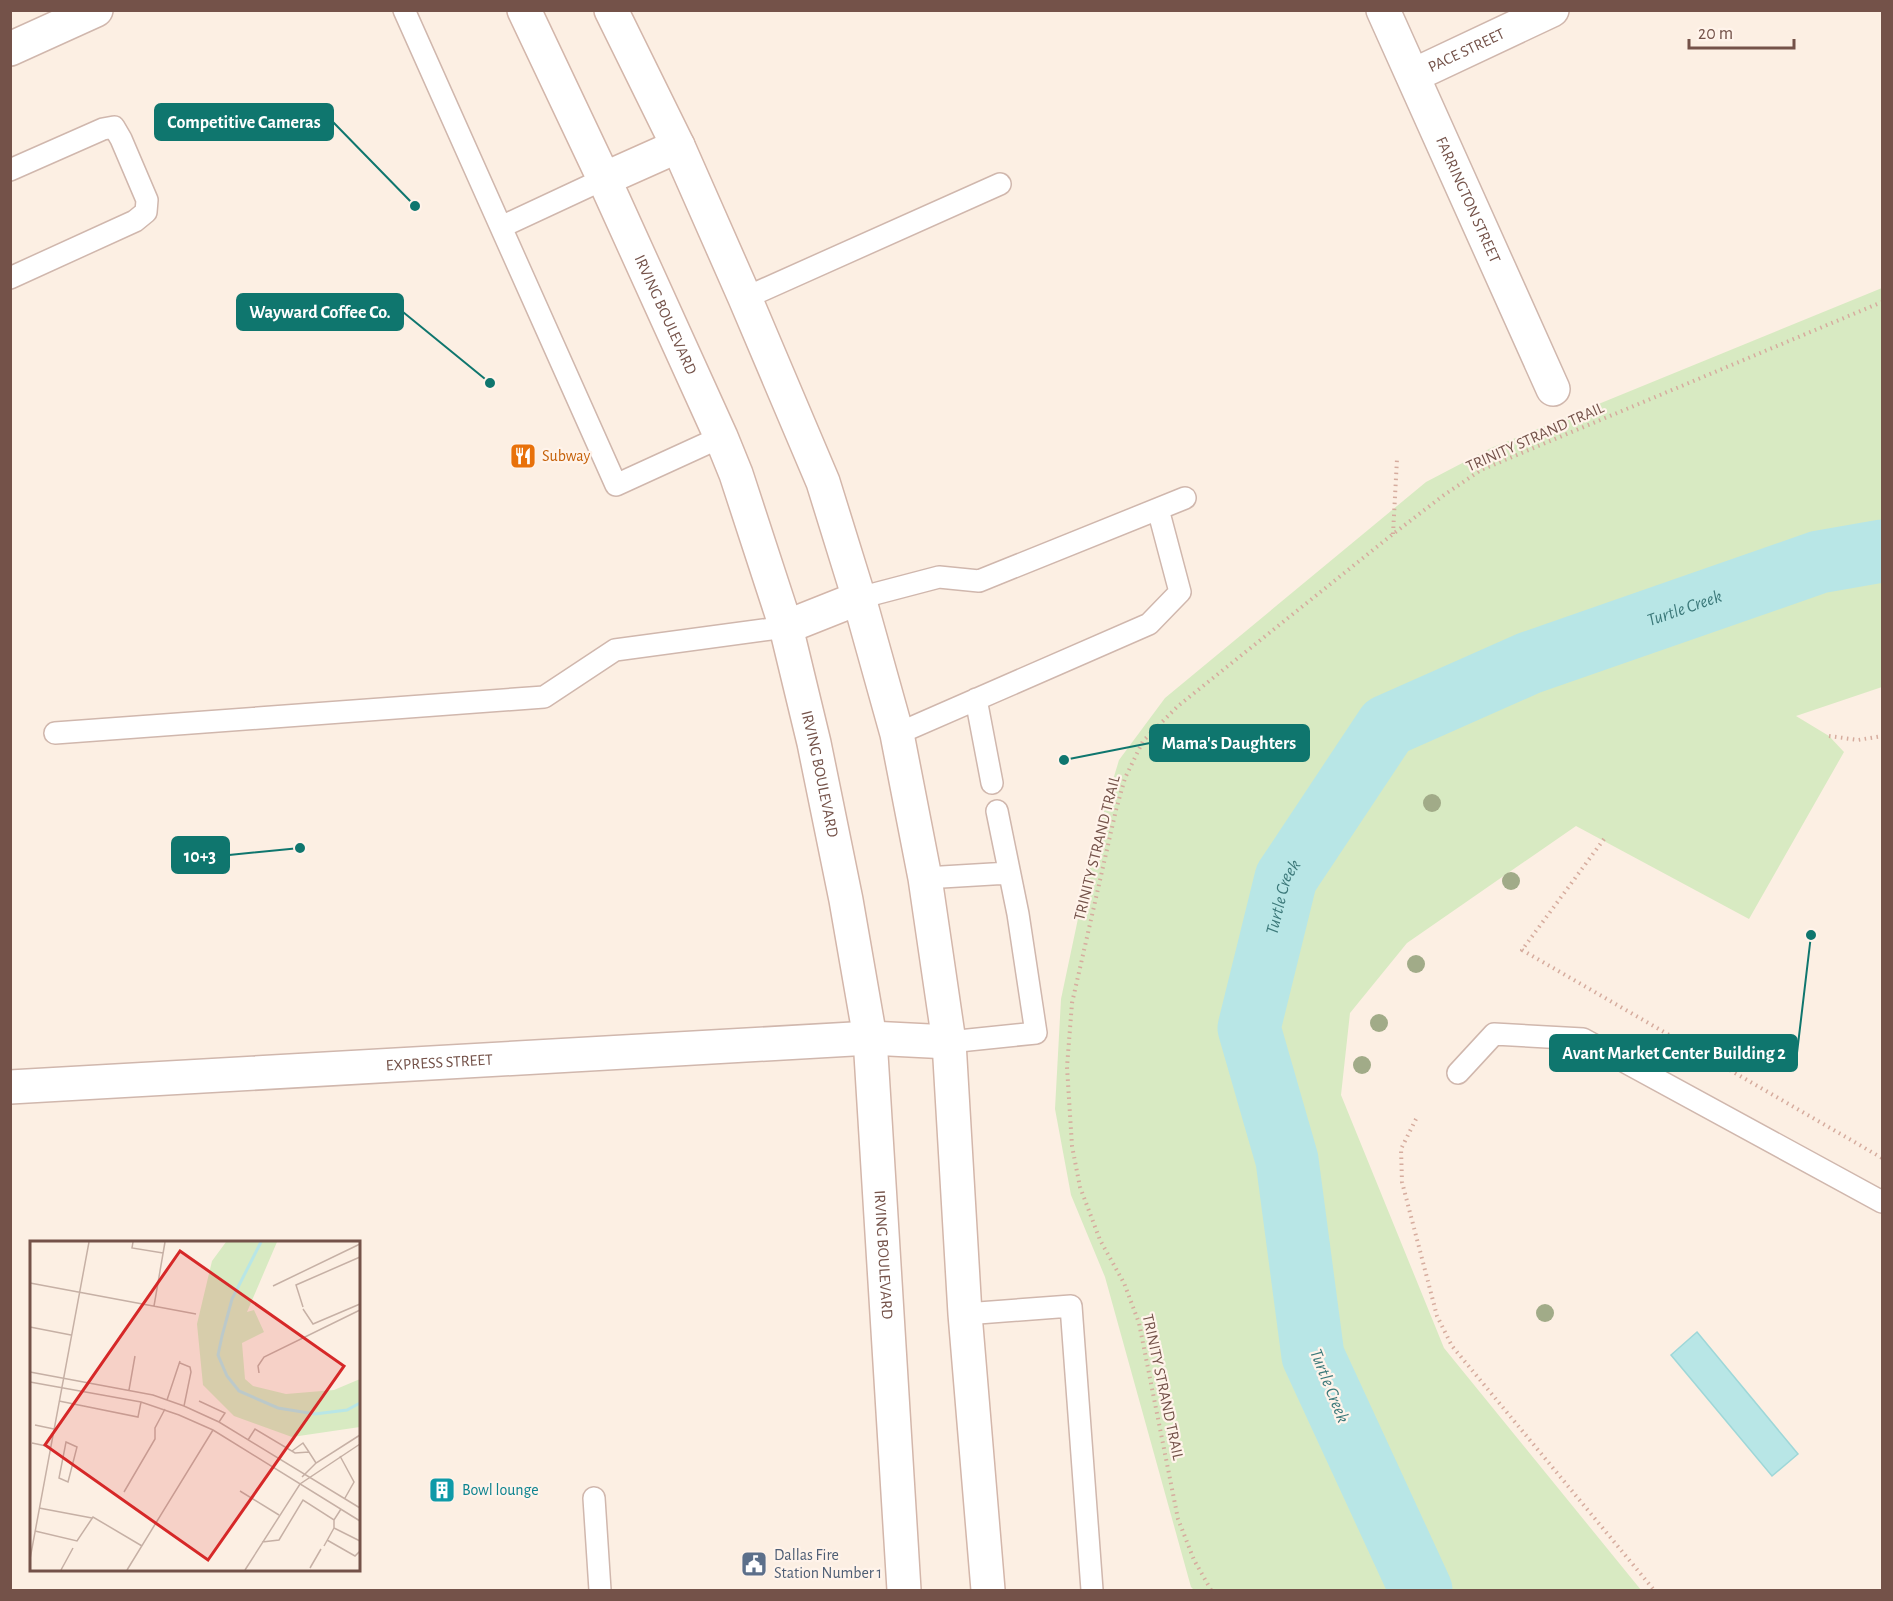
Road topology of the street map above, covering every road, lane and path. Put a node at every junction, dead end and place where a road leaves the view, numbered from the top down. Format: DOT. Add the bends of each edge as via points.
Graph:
graph roads {
  1 [pos="96,10"];
  2 [pos="404,10"];
  3 [pos="524,10"];
  4 [pos="611,10"];
  5 [pos="1383,10"];
  6 [pos="1552,10"];
  7 [pos="11,47"];
  8 [pos="1414,75"];
  9 [pos="678,146"];
  10 [pos="10,170"];
  11 [pos="604,179"];
  12 [pos="1000,184"];
  13 [pos="501,227"];
  14 [pos="10,278"];
  15 [pos="746,298"];
  16 [pos="1882,302"];
  17 [pos="1553,389"];
  18 [pos="721,437"];
  19 [pos="1397,459"];
  20 [pos="1185,498"];
  21 [pos="1158,509"];
  22 [pos="1393,534"];
  23 [pos="859,598"];
  24 [pos="786,627"];
  25 [pos="976,699"];
  26 [pos="55,734"];
  27 [pos="897,734"];
  28 [pos="1829,736"];
  29 [pos="1882,736"];
  30 [pos="992,783"];
  31 [pos="997,811"];
  32 [pos="1604,839"];
  33 [pos="1009,873"];
  34 [pos="925,878"];
  35 [pos="870,1038"];
  36 [pos="949,1042"];
  37 [pos="1458,1073"];
  38 [pos="10,1087"];
  39 [pos="1416,1119"];
  40 [pos="1882,1158"];
  41 [pos="1882,1202"];
  42 [pos="965,1314"];
  43 [pos="594,1497"];
  44 [pos="600,1590"];
  45 [pos="904,1590"];
  46 [pos="988,1590"];
  47 [pos="1092,1590"];
  48 [pos="1211,1590"];
  49 [pos="1654,1590"];
  1 -- 7 [label="main road"];
  2 -- 13 [label="lane"];
  3 -- 11 [label="main road, IRVING BOULEVARD"];
  4 -- 9 [label="main road"];
  5 -- 8 [label="main road, FARRINGTON STREET"];
  6 -- 8 [label="main road, PACE STREET"];
  8 -- 17 [label="main road, FARRINGTON STREET"];
  9 -- 11 [label="main road"];
  9 -- 15 [label="main road"];
  10 -- 14 [label="lane" via="114,127 147,200 146,212 135,221"];
  11 -- 13 [label="lane"];
  11 -- 18 [label="main road, IRVING BOULEVARD"];
  12 -- 15 [label="lane"];
  13 -- 18 [label="lane" via="616,485"];
  15 -- 23 [label="main road" via="823,482"];
  16 -- 22 [label="path, TRINITY STRAND TRAIL" via="1481,470"];
  18 -- 24 [label="main road, IRVING BOULEVARD"];
  19 -- 22 [label="path"];
  20 -- 21 [label="lane"];
  21 -- 23 [label="lane" via="979,581 939,577"];
  21 -- 25 [label="lane" via="1180,592 1149,624"];
  22 -- 48 [label="path, TRINITY STRAND TRAIL" via="1178,706 1143,741 1125,778 1116,810 1072,1003 1067,1067 1072,1146 1080,1187 1100,1240 1125,1283 1139,1323 1178,1519"];
  23 -- 24 [label="main road"];
  23 -- 27 [label="main road"];
  24 -- 26 [label="lane" via="615,650 544,697"];
  24 -- 35 [label="main road, IRVING BOULEVARD" via="814,743"];
  25 -- 27 [label="lane"];
  25 -- 30 [label="lane"];
  27 -- 34 [label="main road"];
  28 -- 29 [label="path" via="1858,740"];
  31 -- 33 [label="lane"];
  32 -- 40 [label="path" via="1522,950"];
  33 -- 34 [label="lane"];
  33 -- 36 [label="lane" via="1036,1033"];
  34 -- 36 [label="main road"];
  35 -- 36 [label="main road, EXPRESS STREET"];
  35 -- 38 [label="main road, EXPRESS STREET"];
  35 -- 45 [label="main road, IRVING BOULEVARD"];
  36 -- 42 [label="main road"];
  37 -- 41 [label="lane" via="1494,1034 1583,1039"];
  39 -- 49 [label="path" via="1401,1149 1402,1182 1437,1316 1452,1346"];
  42 -- 46 [label="main road"];
  42 -- 47 [label="lane" via="1071,1306"];
  43 -- 44 [label="lane"];
}
